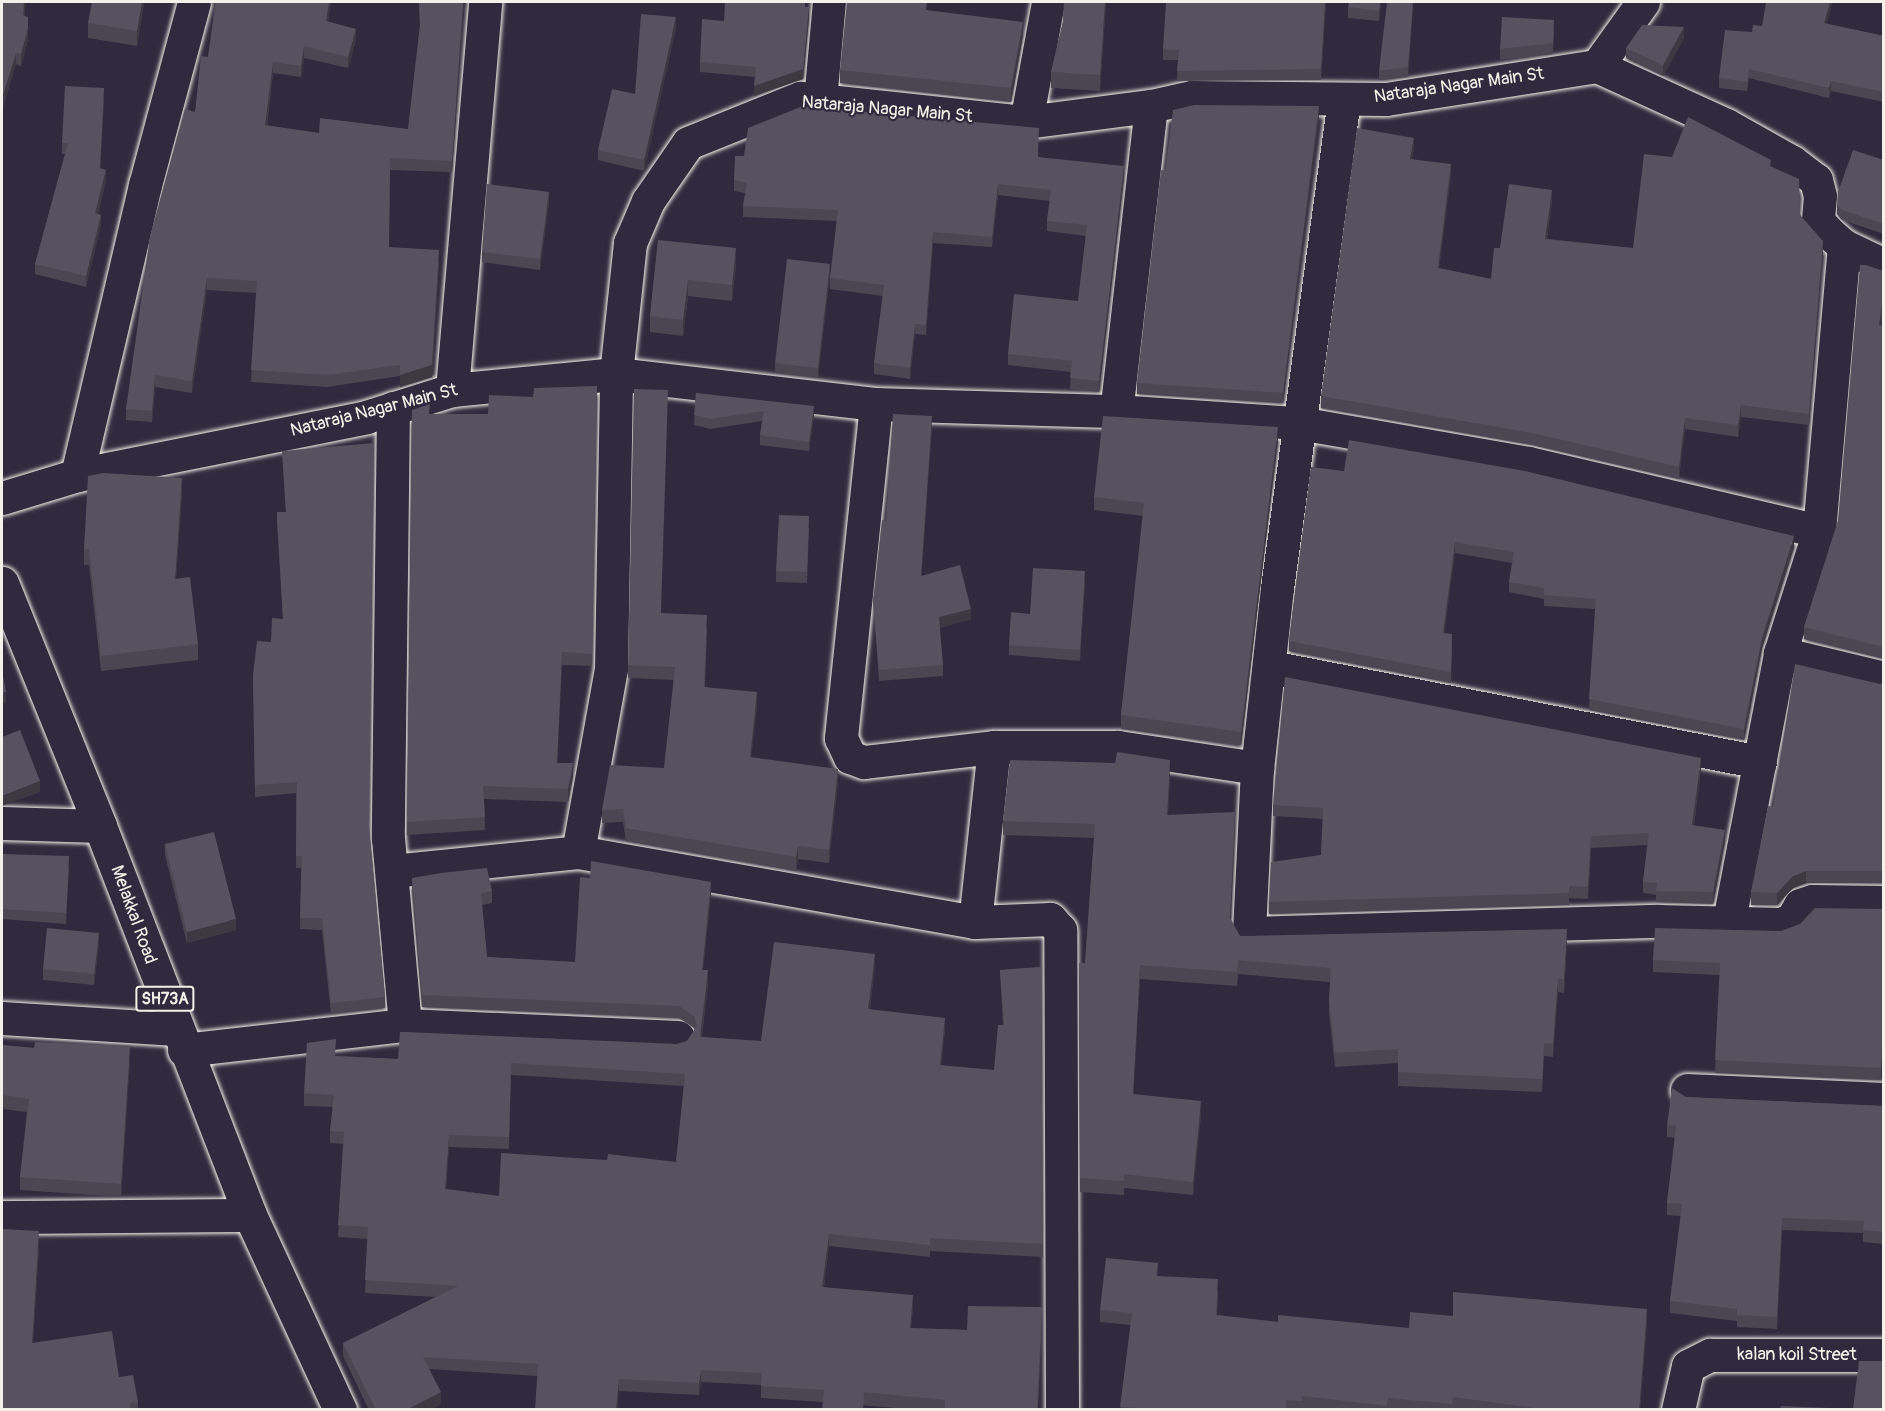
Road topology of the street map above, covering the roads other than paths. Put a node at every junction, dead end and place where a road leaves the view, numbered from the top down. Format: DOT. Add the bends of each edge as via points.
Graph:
graph roads {
  1 [pos="194,2"];
  2 [pos="485,2"];
  3 [pos="829,2"];
  4 [pos="1048,2"];
  5 [pos="1643,2"];
  6 [pos="1597,66"];
  7 [pos="1344,99"];
  8 [pos="820,100"];
  9 [pos="1151,106"];
  10 [pos="1026,122"];
  11 [pos="1844,246"];
  12 [pos="1884,265"];
  13 [pos="616,374"];
  14 [pos="452,390"];
  15 [pos="876,404"];
  16 [pos="393,408"];
  17 [pos="1116,411"];
  18 [pos="1299,423"];
  19 [pos="77,475"];
  20 [pos="2,498"];
  21 [pos="1819,531"];
  22 [pos="2,583"];
  23 [pos="1780,654"];
  24 [pos="1271,667"];
  25 [pos="1884,678"];
  26 [pos="994,747"];
  27 [pos="1760,762"];
  28 [pos="1257,768"];
  29 [pos="2,824"];
  30 [pos="100,826"];
  31 [pos="578,852"];
  32 [pos="392,871"];
  33 [pos="1884,902"];
  34 [pos="1729,921"];
  35 [pos="975,922"];
  36 [pos="2,1018"];
  37 [pos="405,1024"];
  38 [pos="678,1036"];
  39 [pos="180,1039"];
  40 [pos="1687,1090"];
  41 [pos="1884,1099"];
  42 [pos="249,1215"];
  43 [pos="2,1217"];
  44 [pos="1884,1355"];
  45 [pos="340,1410"];
  46 [pos="1062,1410"];
  47 [pos="1678,1410"];
  1 -- 19 [label="street" via="145,184"];
  2 -- 14 [label="street"];
  3 -- 8 [label="street"];
  4 -- 10 [label="street"];
  5 -- 6 [label="street"];
  6 -- 7 [label="street, Nataraja Nagar Main St" via="1386,99"];
  6 -- 11 [label="street" via="1726,125 1792,162 1816,180 1820,196 1818,221"];
  7 -- 9 [label="street, Nataraja Nagar Main St" via="1192,97"];
  7 -- 18 [label="street"];
  8 -- 10 [label="street, Nataraja Nagar Main St"];
  8 -- 13 [label="street, Nataraja Nagar Main St" via="800,98 688,143 648,201 630,243"];
  9 -- 10 [label="street, Nataraja Nagar Main St"];
  9 -- 17 [label="street"];
  11 -- 12 [label="street"];
  11 -- 21 [label="street"];
  13 -- 14 [label="street, Nataraja Nagar Main St"];
  13 -- 15 [label="street"];
  13 -- 31 [label="street" via="611,669"];
  14 -- 16 [label="street, Nataraja Nagar Main St"];
  15 -- 17 [label="street"];
  15 -- 26 [label="street" via="841,738 850,757 864,762"];
  16 -- 19 [label="street, Nataraja Nagar Main St"];
  16 -- 32 [label="street" via="388,838"];
  17 -- 18 [label="street"];
  18 -- 21 [label="street" via="1529,463"];
  18 -- 24 [label="street"];
  19 -- 20 [label="street, Nataraja Nagar Main St"];
  21 -- 23 [label="street"];
  22 -- 30 [label="street, Melakkal Road / SH73A"];
  23 -- 25 [label="street"];
  23 -- 27 [label="street"];
  24 -- 27 [label="street"];
  24 -- 28 [label="street"];
  26 -- 28 [label="street" via="1118,747"];
  26 -- 35 [label="street"];
  27 -- 34 [label="street"];
  28 -- 34 [label="street" via="1249,933"];
  29 -- 30 [label="street"];
  30 -- 39 [label="street, Melakkal Road / SH73A"];
  31 -- 32 [label="street"];
  31 -- 35 [label="street"];
  32 -- 37 [label="street"];
  33 -- 34 [label="street" via="1812,901 1800,905 1792,919 1781,924"];
  35 -- 46 [label="street" via="1040,918 1050,919 1060,930"];
  36 -- 39 [label="street"];
  37 -- 38 [label="street"];
  37 -- 39 [label="street"];
  39 -- 42 [label="street, Melakkal Road / SH73A"];
  40 -- 41 [label="street"];
  42 -- 43 [label="street"];
  42 -- 45 [label="street, Melakkal Road / SH73A"];
  44 -- 47 [label="street, kalan koil Street" via="1710,1355 1688,1366"];
}
